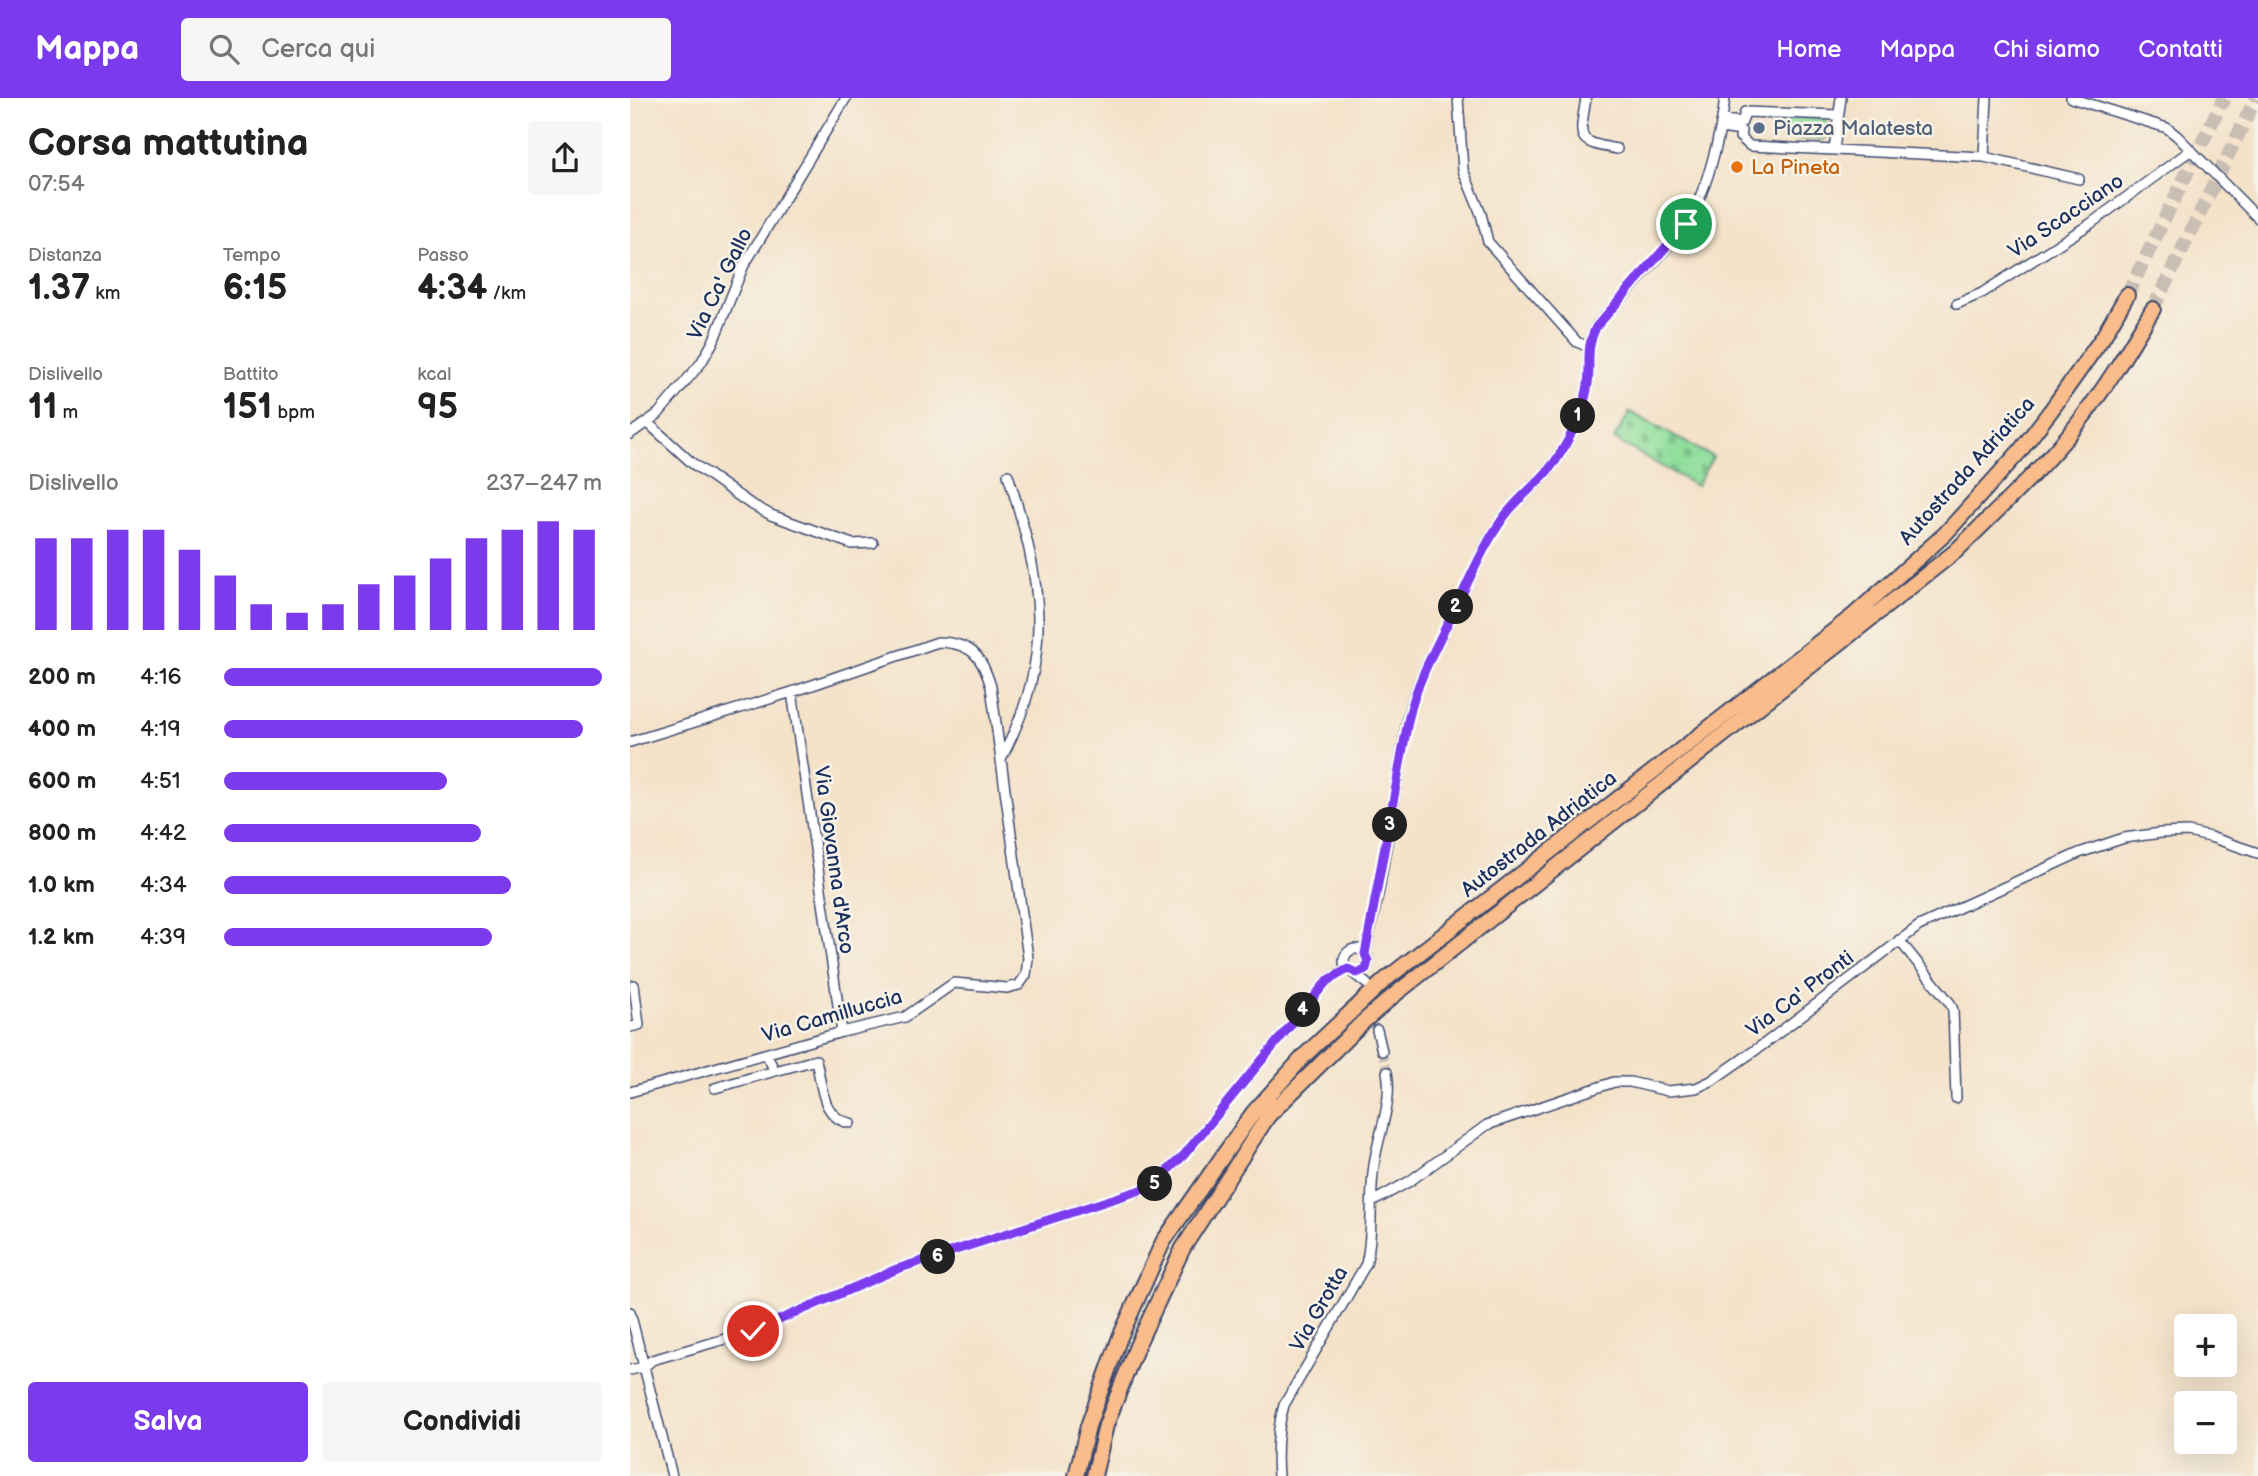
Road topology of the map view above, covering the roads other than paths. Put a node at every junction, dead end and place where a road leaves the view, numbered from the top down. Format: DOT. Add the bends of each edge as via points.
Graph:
graph roads {
  1 [pos="846,98"];
  2 [pos="1458,98"];
  3 [pos="1586,98"];
  4 [pos="1726,98"];
  5 [pos="1841,98"];
  6 [pos="1987,98"];
  7 [pos="2071,98"];
  8 [pos="1838,115"];
  9 [pos="1722,124"];
  10 [pos="1617,149"];
  11 [pos="1834,149"];
  12 [pos="2191,150"];
  13 [pos="1984,157"];
  14 [pos="2079,179"];
  15 [pos="2258,218"];
  16 [pos="2127,295"];
  17 [pos="1957,304"];
  18 [pos="2153,309"];
  19 [pos="1589,347"];
  20 [pos="648,423"];
  21 [pos="630,434"];
  22 [pos="1008,475"];
  23 [pos="873,543"];
  24 [pos="792,692"];
  25 [pos="630,742"];
  26 [pos="1001,759"];
  27 [pos="2258,853"];
  28 [pos="1899,940"];
  29 [pos="1365,954"];
  30 [pos="1350,971"];
  31 [pos="634,985"];
  32 [pos="630,1027"];
  33 [pos="1377,1030"];
  34 [pos="842,1032"];
  35 [pos="1382,1052"];
  36 [pos="766,1054"];
  37 [pos="775,1071"];
  38 [pos="1387,1072"];
  39 [pos="715,1088"];
  40 [pos="630,1092"];
  41 [pos="1956,1098"];
  42 [pos="850,1123"];
  43 [pos="1372,1202"];
  44 [pos="630,1312"];
  45 [pos="644,1367"];
  46 [pos="630,1370"];
  47 [pos="672,1476"];
  48 [pos="1076,1476"];
  49 [pos="1094,1476"];
  50 [pos="1278,1476"];
  1 -- 20 [label="street, Via Ca' Gallo" via="743,267 713,342 685,383"];
  2 -- 19 [label="street" via="1463,170 1488,242 1577,342"];
  3 -- 10 [label="street" via="1583,138 1591,145"];
  4 -- 9 [label="street"];
  5 -- 8 [label="street"];
  6 -- 13 [label="street"];
  7 -- 12 [label="street" via="2167,128"];
  8 -- 9 [label="street" via="1745,112 1742,122"];
  8 -- 11 [label="street"];
  9 -- 11 [label="street" via="1741,131 1740,137 1750,146"];
  9 -- 19 [label="street" via="1699,200 1686,224 1596,327"];
  11 -- 13 [label="street"];
  12 -- 15 [label="street"];
  12 -- 17 [label="street, Via Scacciano" via="2090,225"];
  13 -- 14 [label="street"];
  16 -- 48 [label="highway, Autostrada Adriatica" via="2052,409 1945,534 1854,615 1385,980 1305,1055 1253,1113 1163,1242 1120,1337 1088,1426"];
  18 -- 49 [label="highway, Autostrada Adriatica" via="2075,427 1956,551 1393,996 1268,1115 1182,1248 1106,1425"];
  19 -- 29 [label="street" via="1584,402 1565,447 1541,481 1508,511 1488,542 1412,701"];
  20 -- 21 [label="street, Via Ca' Gallo"];
  20 -- 23 [label="street" via="692,463 771,515 852,544"];
  22 -- 26 [label="street" via="1025,528 1039,622 1027,696"];
  24 -- 25 [label="street, Via Camilluccia"];
  24 -- 26 [label="street, Via Camilluccia" via="938,642 958,643 985,667"];
  24 -- 34 [label="street, Via Giovanna d'Arco"];
  26 -- 34 [label="street, Via Camilluccia" via="1028,958 1026,975 1019,985 1007,988 954,983 905,1017"];
  27 -- 28 [label="street, Via Ca' Pronti" via="2188,832 2124,838 2079,853 1919,926"];
  28 -- 41 [label="street" via="1953,1010"];
  28 -- 43 [label="street, Via Ca' Pronti" via="1764,1044 1703,1084 1668,1091 1614,1082 1497,1120"];
  29 -- 30 [label="street" via="1366,969"];
  29 -- 30 [label="street" via="1349,953 1345,962"];
  30 -- 45 [label="street" via="1327,981 1184,1155 1150,1187 897,1269 753,1331 652,1360"];
  31 -- 32 [label="street" via="639,1026"];
  33 -- 35 [label="street"];
  34 -- 36 [label="street, Via Camilluccia"];
  36 -- 37 [label="street"];
  36 -- 40 [label="street, Via Camilluccia"];
  37 -- 39 [label="street"];
  37 -- 42 [label="street" via="816,1060 830,1114"];
  38 -- 43 [label="street, Via Grotta" via="1388,1098"];
  43 -- 50 [label="street, Via Grotta" via="1366,1264 1284,1405 1278,1423"];
  44 -- 45 [label="street"];
  45 -- 46 [label="street"];
  45 -- 47 [label="street"];
}
